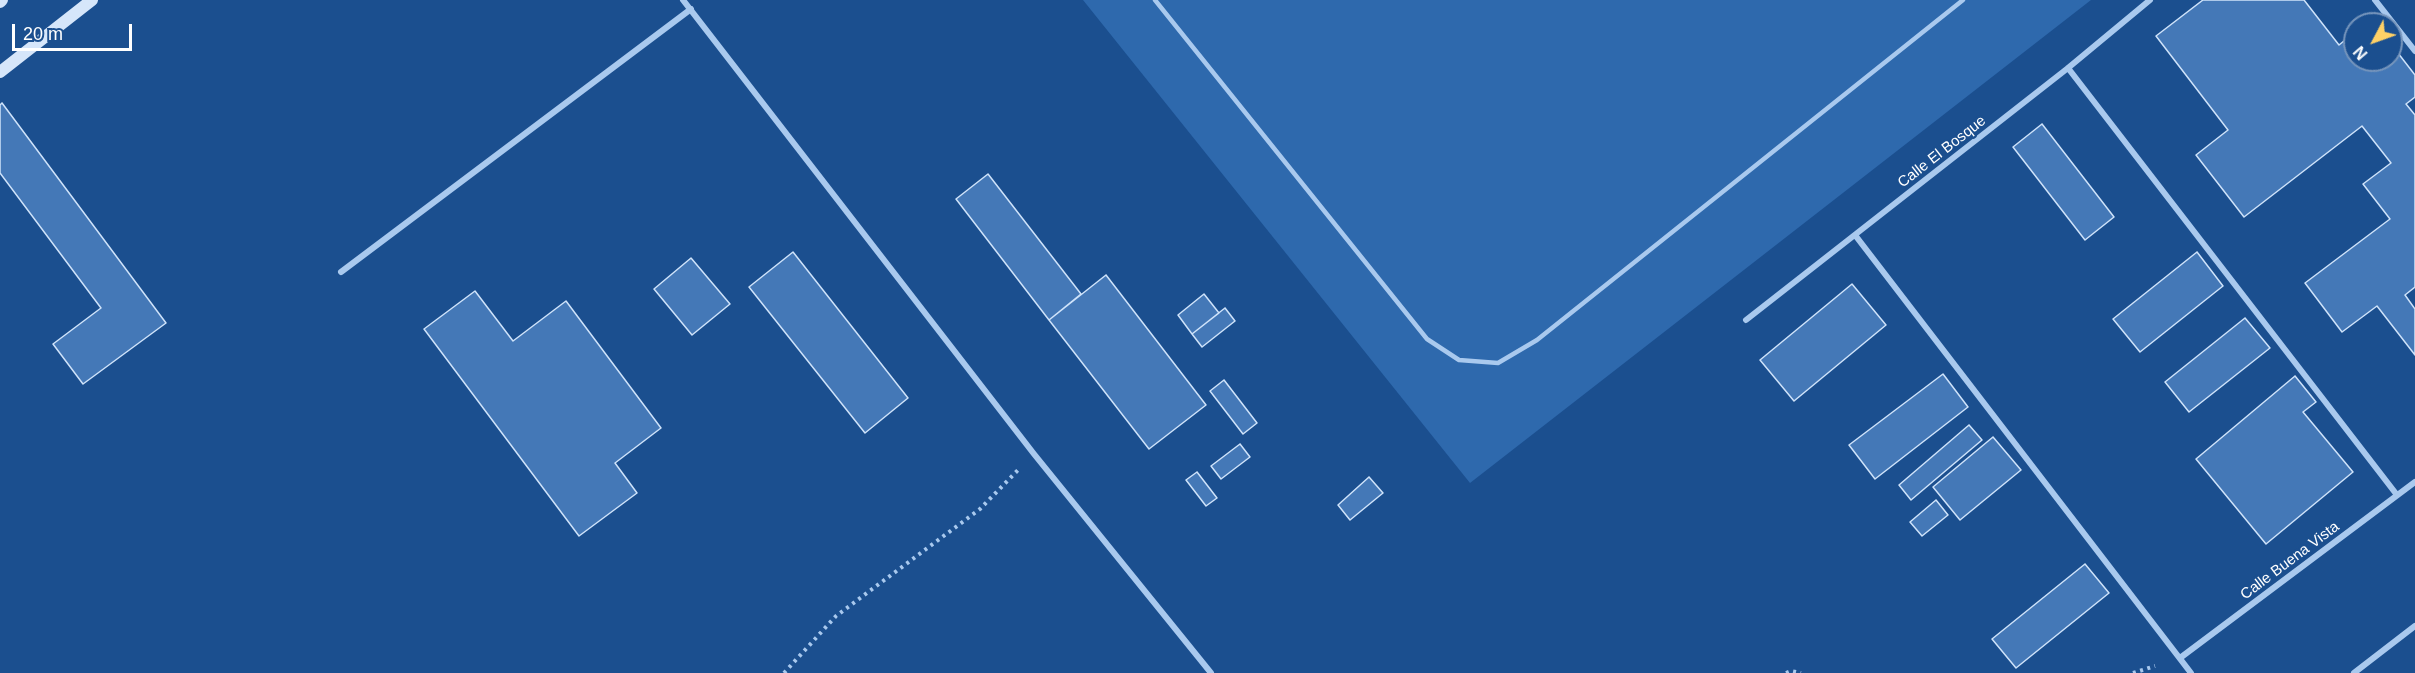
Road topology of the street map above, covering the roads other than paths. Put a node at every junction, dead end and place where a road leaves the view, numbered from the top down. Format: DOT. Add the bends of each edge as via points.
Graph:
graph roads {
  1 [pos="92,0"];
  2 [pos="684,0"];
  3 [pos="1155,0"];
  4 [pos="1963,0"];
  5 [pos="2150,0"];
  6 [pos="2375,0"];
  7 [pos="691,9"];
  8 [pos="2415,51"];
  9 [pos="2068,68"];
  10 [pos="0,72"];
  11 [pos="1855,235"];
  12 [pos="341,272"];
  13 [pos="1746,320"];
  14 [pos="2415,482"];
  15 [pos="2397,495"];
  16 [pos="2415,626"];
  17 [pos="2180,658"];
  18 [pos="1210,673"];
  19 [pos="2191,673"];
  20 [pos="2354,673"];
  1 -- 10 [label="street"];
  2 -- 7 [label="street"];
  3 -- 4 [label="lane" via="1427,339 1459,360 1498,363 1537,340"];
  5 -- 9 [label="street, Calle El Bosque"];
  6 -- 8 [label="street"];
  7 -- 12 [label="street"];
  7 -- 18 [label="street" via="1034,454"];
  9 -- 11 [label="street, Calle El Bosque"];
  9 -- 15 [label="street"];
  11 -- 13 [label="street, Calle El Bosque"];
  11 -- 17 [label="street"];
  14 -- 15 [label="street, Calle Buena Vista"];
  15 -- 17 [label="street, Calle Buena Vista"];
  16 -- 20 [label="street"];
  17 -- 19 [label="street"];
}
